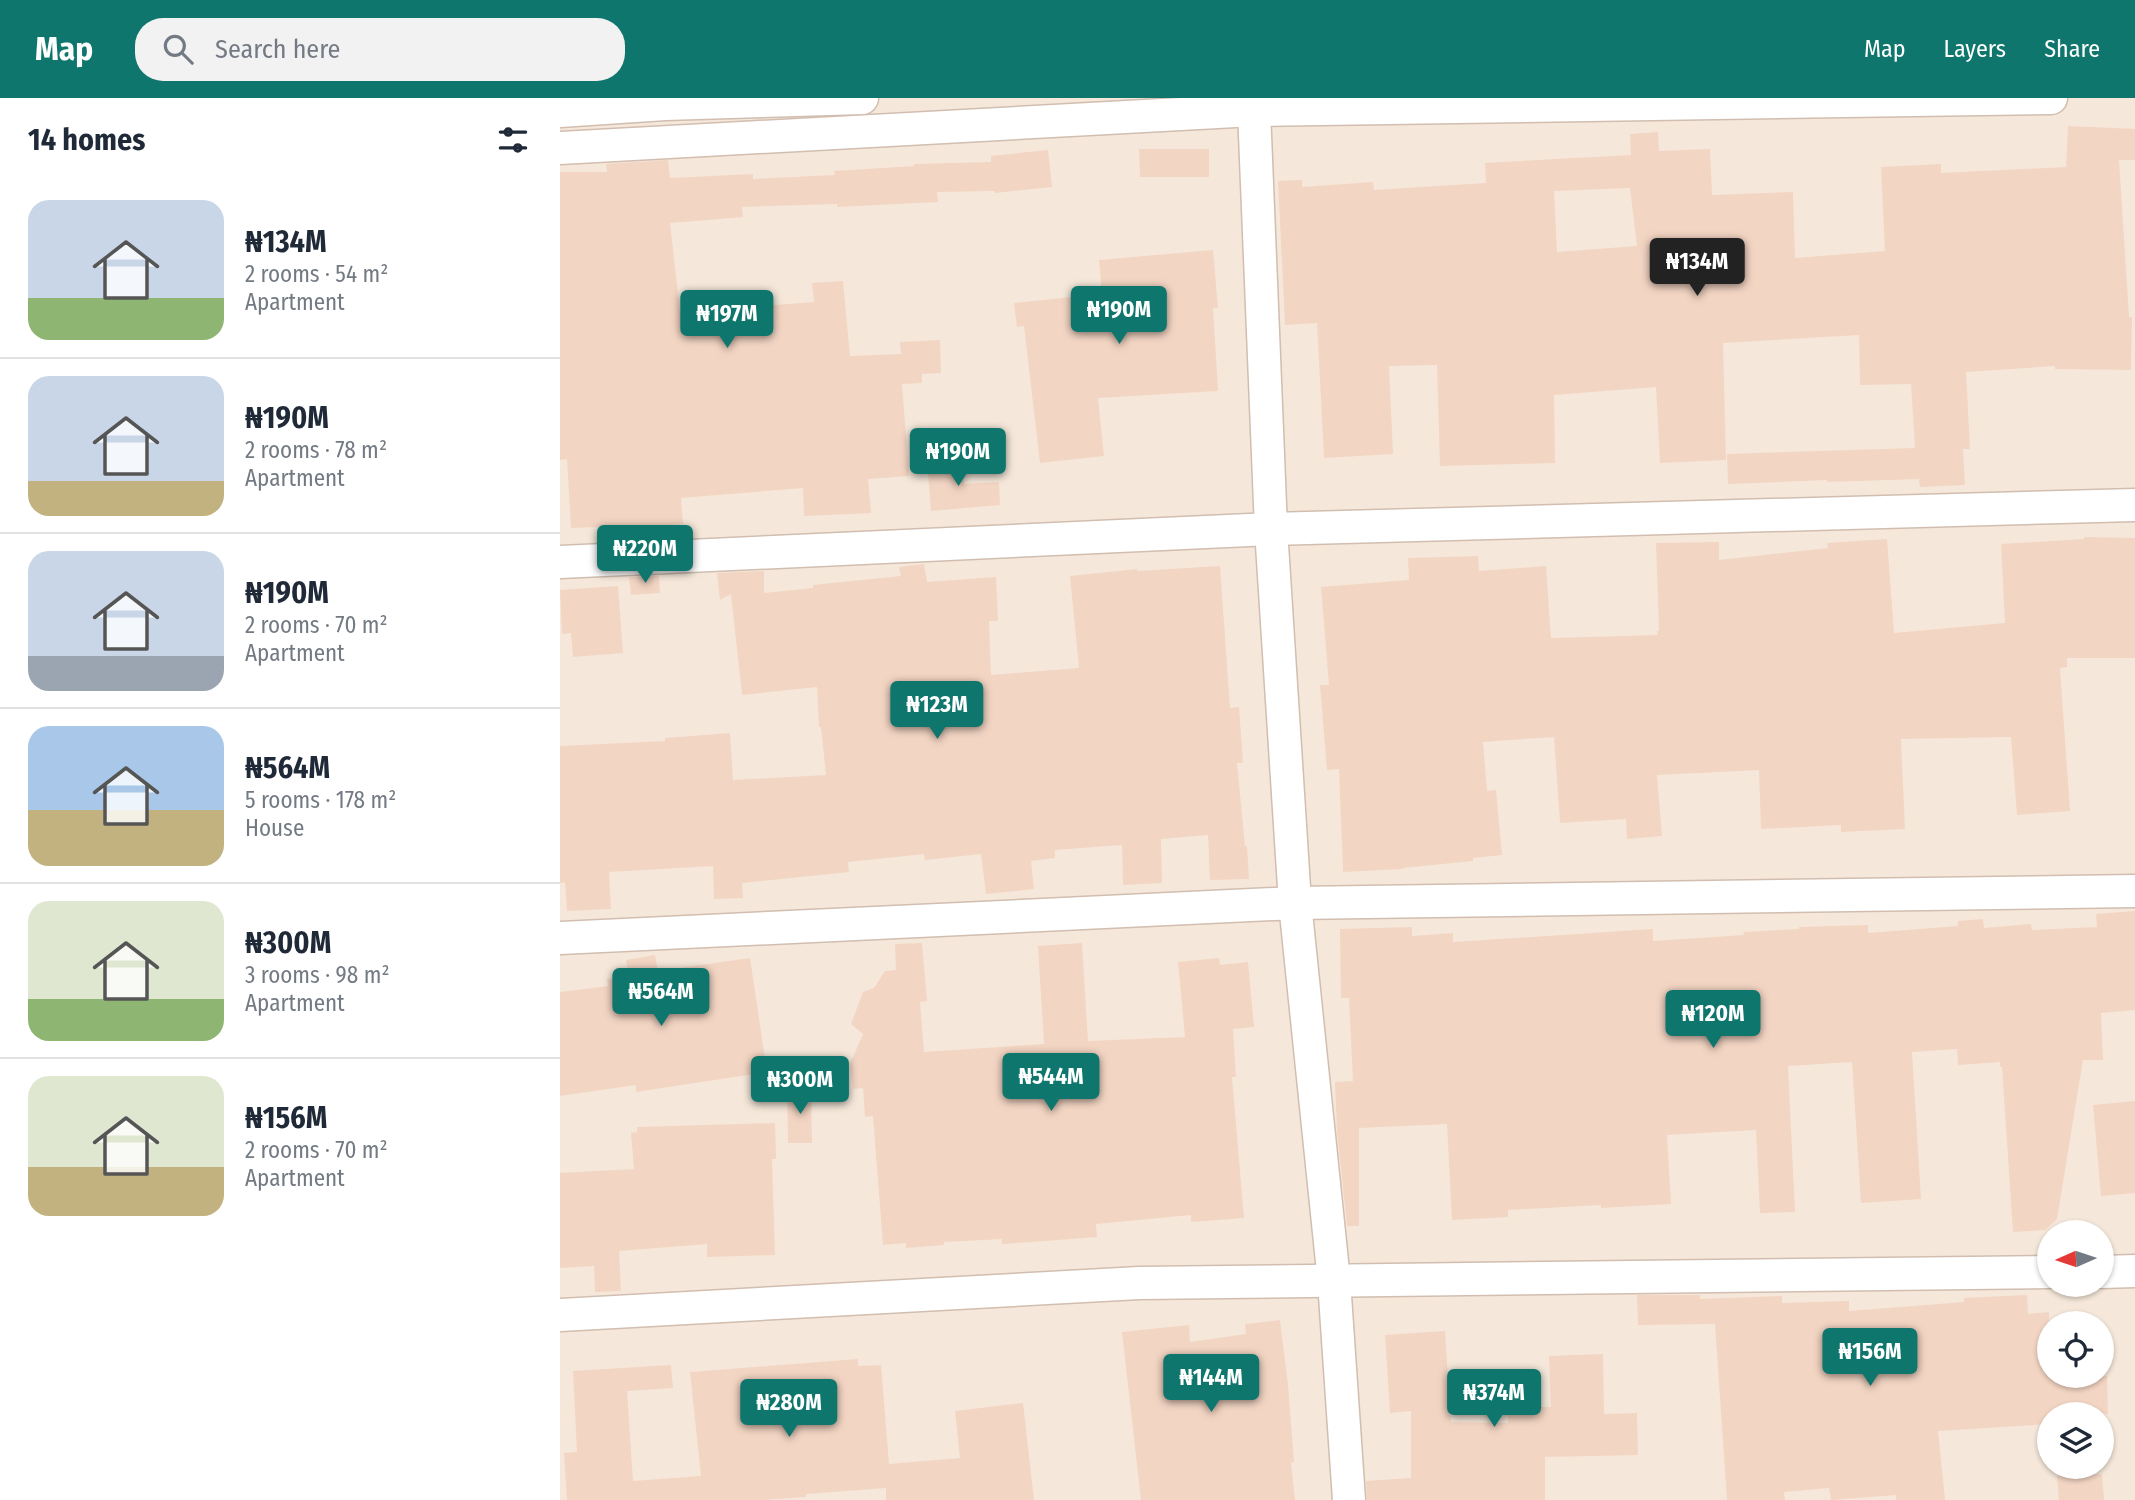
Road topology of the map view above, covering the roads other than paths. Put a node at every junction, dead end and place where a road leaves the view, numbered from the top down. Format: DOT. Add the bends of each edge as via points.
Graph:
graph roads {
  1 [pos="862,98"];
  2 [pos="2051,98"];
  3 [pos="826,99"];
  4 [pos="1254,110"];
  5 [pos="560,111"];
  6 [pos="827,133"];
  7 [pos="560,148"];
  8 [pos="2135,505"];
  9 [pos="1272,529"];
  10 [pos="560,562"];
  11 [pos="2135,891"];
  12 [pos="1295,903"];
  13 [pos="560,938"];
  14 [pos="2135,1271"];
  15 [pos="2037,1272"];
  16 [pos="2114,1272"];
  17 [pos="1334,1281"];
  18 [pos="560,1315"];
  19 [pos="1349,1500"];
  1 -- 3 [label="street"];
  2 -- 4 [label="street"];
  3 -- 5 [label="street"];
  3 -- 6 [label="street"];
  4 -- 6 [label="street"];
  4 -- 9 [label="street"];
  6 -- 7 [label="street"];
  8 -- 9 [label="street"];
  9 -- 10 [label="street"];
  9 -- 12 [label="street"];
  11 -- 12 [label="street"];
  12 -- 13 [label="street"];
  12 -- 17 [label="street"];
  14 -- 16 [label="street"];
  15 -- 17 [label="street"];
  17 -- 18 [label="street" via="1139,1283"];
  17 -- 19 [label="street"];
}
